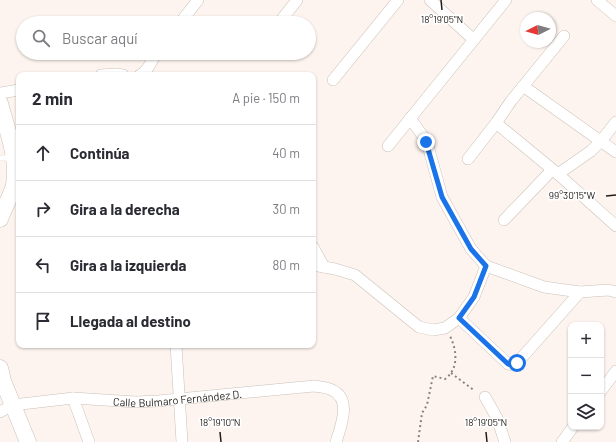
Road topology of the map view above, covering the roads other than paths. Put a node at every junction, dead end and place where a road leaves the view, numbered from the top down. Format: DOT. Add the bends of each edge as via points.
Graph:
graph roads {
  1 [pos="198,0"];
  2 [pos="297,0"];
  3 [pos="398,0"];
  4 [pos="430,0"];
  5 [pos="506,0"];
  6 [pos="601,1"];
  7 [pos="185,16"];
  8 [pos="284,16"];
  9 [pos="616,16"];
  10 [pos="564,36"];
  11 [pos="474,40"];
  12 [pos="153,60"];
  13 [pos="145,72"];
  14 [pos="333,80"];
  15 [pos="523,86"];
  16 [pos="16,90"];
  17 [pos="0,92"];
  18 [pos="0,103"];
  19 [pos="410,118"];
  20 [pos="616,122"];
  21 [pos="496,123"];
  22 [pos="601,141"];
  23 [pos="388,146"];
  24 [pos="616,152"];
  25 [pos="468,160"];
  26 [pos="12,164"];
  27 [pos="555,172"];
  28 [pos="0,219"];
  29 [pos="504,220"];
  30 [pos="616,226"];
  31 [pos="319,266"];
  32 [pos="486,266"];
  33 [pos="580,292"];
  34 [pos="616,292"];
  35 [pos="459,318"];
  36 [pos="176,348"];
  37 [pos="0,368"];
  38 [pos="614,378"];
  39 [pos="604,388"];
  40 [pos="73,398"];
  41 [pos="485,398"];
  42 [pos="180,399"];
  43 [pos="7,408"];
  44 [pos="572,430"];
  45 [pos="28,442"];
  46 [pos="89,442"];
  47 [pos="182,442"];
  48 [pos="336,442"];
  49 [pos="505,442"];
  50 [pos="562,442"];
  1 -- 7 [label="street"];
  2 -- 8 [label="street"];
  3 -- 14 [label="street"];
  4 -- 11 [label="street"];
  5 -- 11 [label="street"];
  6 -- 9 [label="street"];
  10 -- 15 [label="street"];
  11 -- 19 [label="street"];
  12 -- 13 [label="street"];
  15 -- 21 [label="street"];
  15 -- 22 [label="street"];
  16 -- 17 [label="street"];
  18 -- 26 [label="street"];
  19 -- 23 [label="street"];
  19 -- 32 [label="street" via="426,142 442,197 471,249"];
  20 -- 22 [label="street"];
  21 -- 25 [label="street"];
  21 -- 27 [label="street"];
  22 -- 24 [label="street"];
  22 -- 27 [label="street" via="591,151"];
  26 -- 28 [label="street" via="14,185"];
  27 -- 29 [label="street"];
  27 -- 30 [label="street"];
  31 -- 35 [label="street" via="356,275 419,327 433,330 446,328"];
  32 -- 33 [label="street" via="544,287"];
  32 -- 35 [label="street" via="474,297"];
  33 -- 34 [label="street"];
  33 -- 35 [label="street" via="517,363 512,365"];
  36 -- 42 [label="street"];
  37 -- 43 [label="street"];
  38 -- 39 [label="street"];
  40 -- 42 [label="street, Calle Bulmaro Fernández D." via="136,402"];
  40 -- 43 [label="street, Calle Bulmaro Fernández D."];
  40 -- 46 [label="street"];
  41 -- 49 [label="street" via="497,418"];
  42 -- 47 [label="street"];
  42 -- 48 [label="street, Calle Bulmaro Fernández D." via="314,386 332,389 340,395 344,404 343,422"];
  43 -- 45 [label="street"];
  44 -- 50 [label="street"];
}
